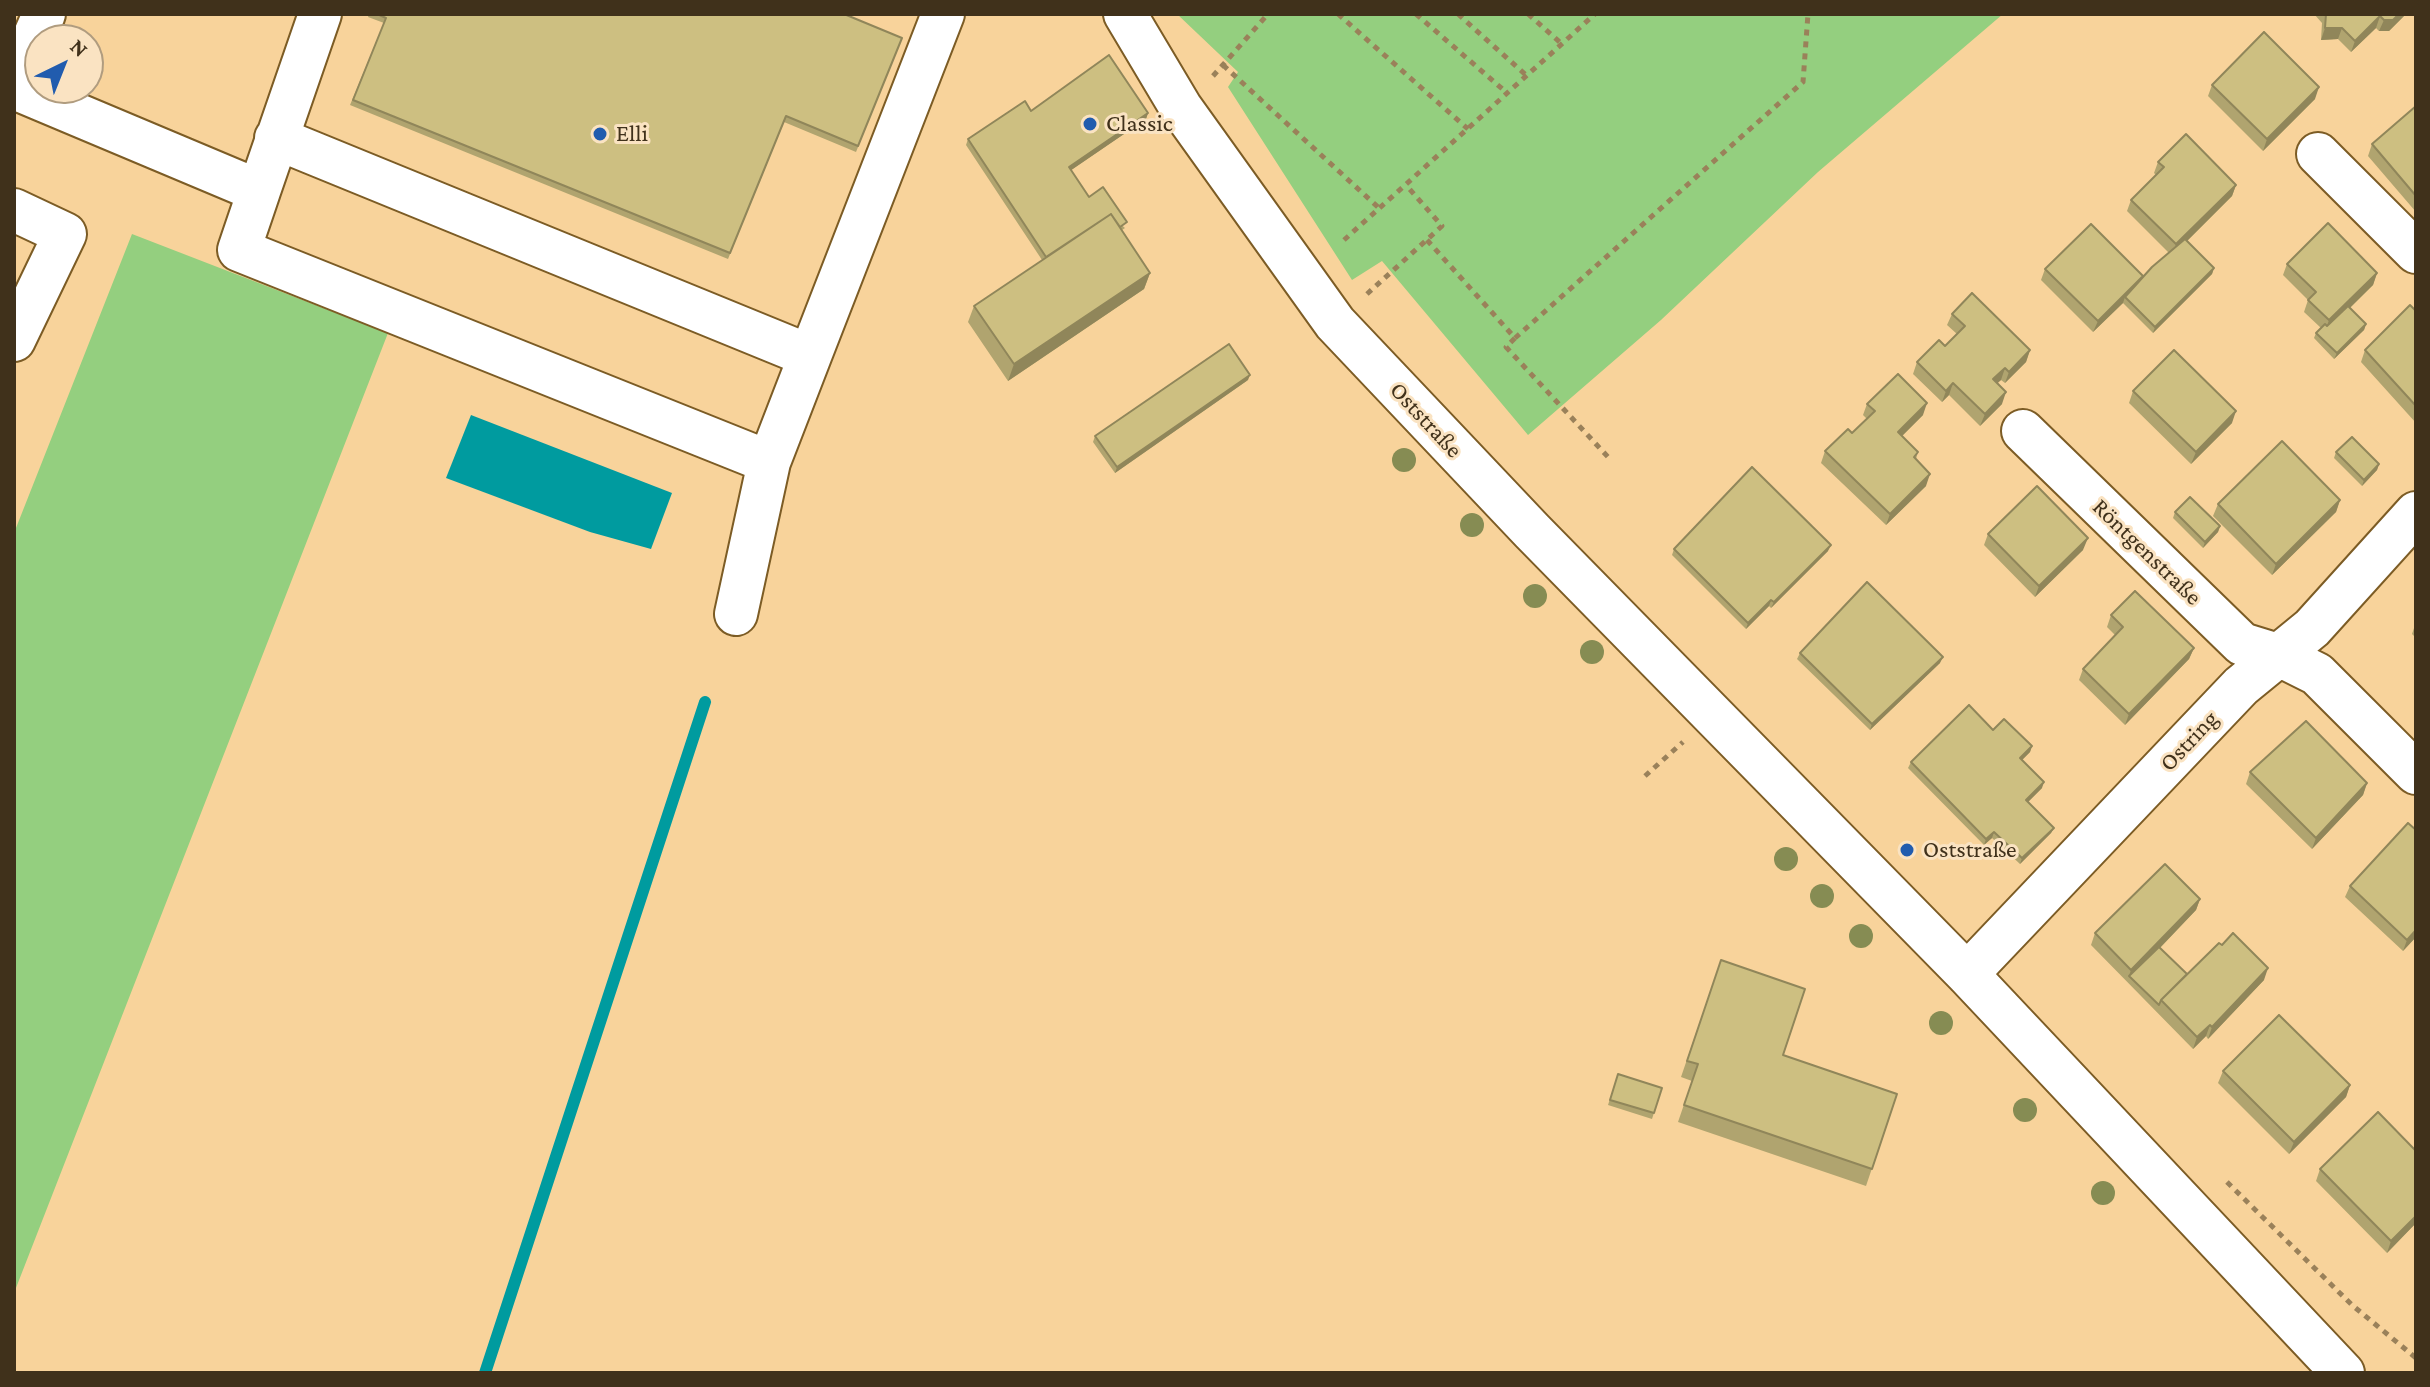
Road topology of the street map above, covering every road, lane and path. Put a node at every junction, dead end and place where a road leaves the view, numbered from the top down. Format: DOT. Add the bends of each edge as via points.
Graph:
graph roads {
  1 [pos="44,14"];
  2 [pos="320,14"];
  3 [pos="943,14"];
  4 [pos="1125,14"];
  5 [pos="1338,14"];
  6 [pos="1416,14"];
  7 [pos="1458,14"];
  8 [pos="1528,14"];
  9 [pos="1595,14"];
  10 [pos="1808,14"];
  11 [pos="1265,15"];
  12 [pos="1562,44"];
  13 [pos="1223,65"];
  14 [pos="1527,76"];
  15 [pos="14,85"];
  16 [pos="1507,93"];
  17 [pos="1181,108"];
  18 [pos="1468,129"];
  19 [pos="276,138"];
  20 [pos="2318,154"];
  21 [pos="1406,185"];
  22 [pos="259,191"];
  23 [pos="1380,209"];
  24 [pos="14,210"];
  25 [pos="1344,240"];
  26 [pos="1427,240"];
  27 [pos="2416,252"];
  28 [pos="1335,323"];
  29 [pos="1515,338"];
  30 [pos="14,340"];
  31 [pos="810,356"];
  32 [pos="2023,431"];
  33 [pos="1608,457"];
  34 [pos="769,462"];
  35 [pos="2416,513"];
  36 [pos="736,614"];
  37 [pos="2281,656"];
  38 [pos="2416,773"];
  39 [pos="1967,974"];
  40 [pos="2343,1373"];
  1 -- 15 [label="street"];
  2 -- 19 [label="street"];
  3 -- 31 [label="street"];
  4 -- 17 [label="street, Oststraße"];
  5 -- 18 [label="path"];
  6 -- 16 [label="path"];
  7 -- 14 [label="path"];
  8 -- 12 [label="path"];
  9 -- 12 [label="path"];
  10 -- 29 [label="path" via="1803,82"];
  11 -- 13 [label="path"];
  12 -- 14 [label="path"];
  13 -- 17 [label="path"];
  13 -- 23 [label="path"];
  14 -- 16 [label="path"];
  15 -- 22 [label="street"];
  16 -- 18 [label="path"];
  17 -- 28 [label="street, Oststraße"];
  18 -- 21 [label="path"];
  19 -- 22 [label="street"];
  19 -- 31 [label="street"];
  20 -- 27 [label="street"];
  21 -- 23 [label="path"];
  21 -- 26 [label="path" via="1442,226"];
  22 -- 34 [label="street" via="239,250"];
  23 -- 25 [label="path"];
  24 -- 30 [label="street" via="65,234"];
  26 -- 28 [label="path"];
  26 -- 29 [label="path"];
  28 -- 39 [label="street, Oststraße"];
  29 -- 33 [label="path" via="1506,347"];
  31 -- 34 [label="street"];
  32 -- 37 [label="street, Röntgenstraße" via="2242,644"];
  34 -- 36 [label="street"];
  35 -- 37 [label="street, Ostring"];
  37 -- 38 [label="street, Röntgenstraße" via="2317,674"];
  37 -- 39 [label="street, Ostring" via="2241,686"];
  39 -- 40 [label="street, Oststraße"];
}
